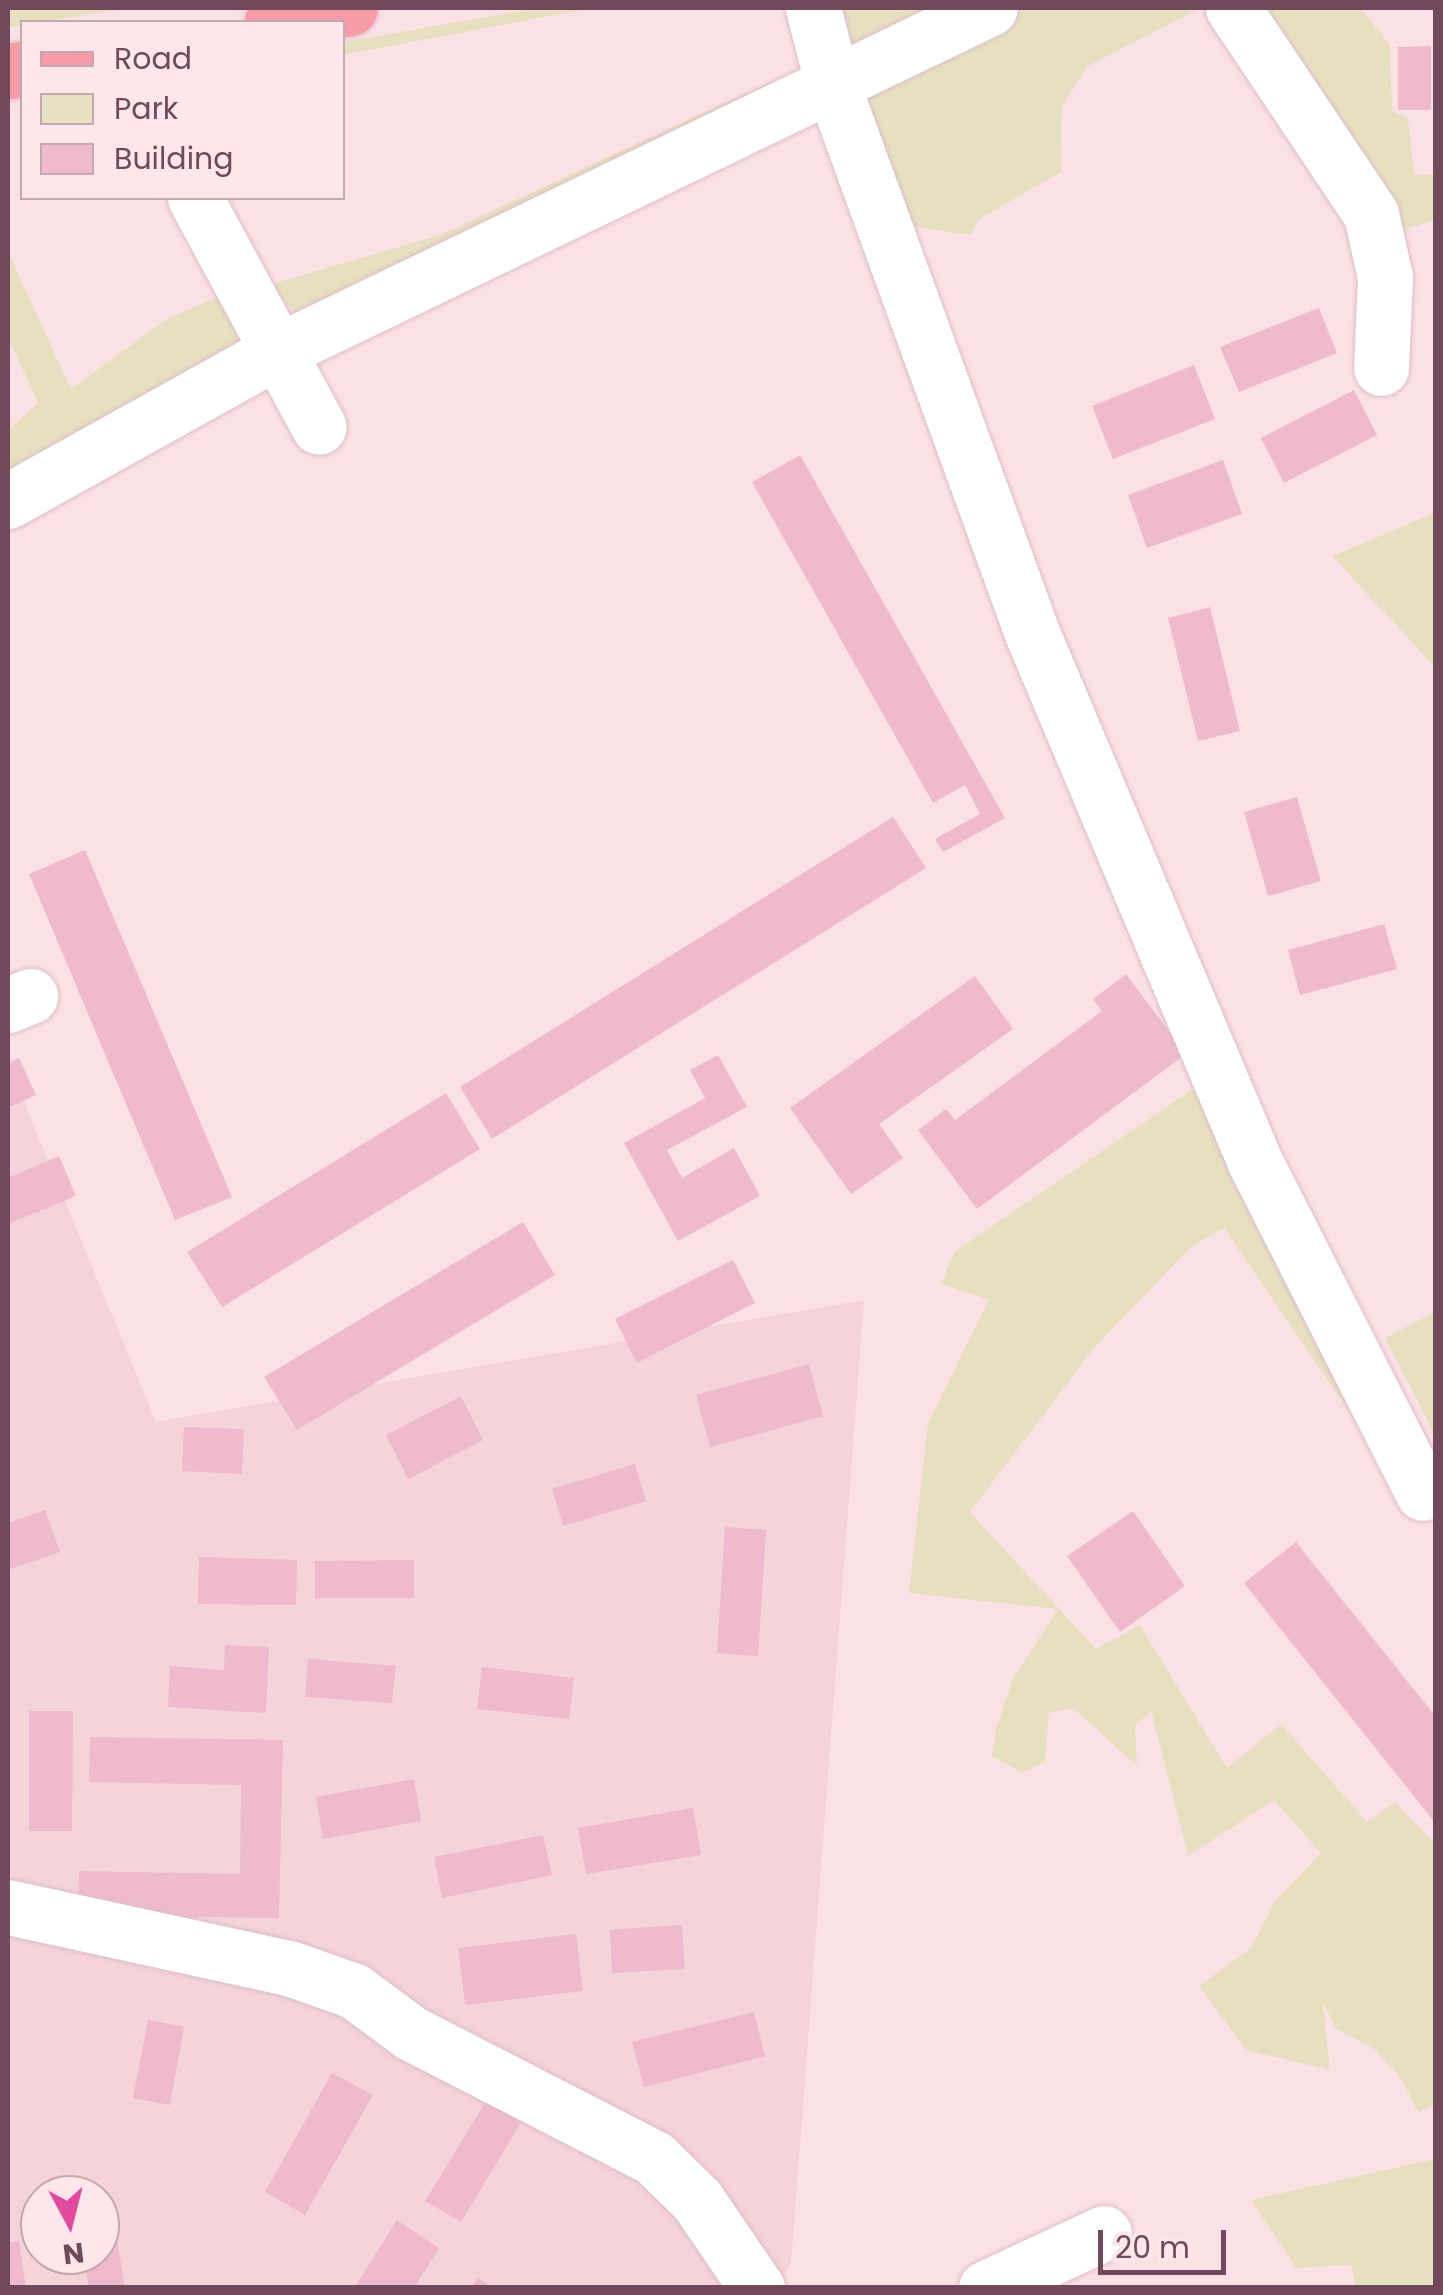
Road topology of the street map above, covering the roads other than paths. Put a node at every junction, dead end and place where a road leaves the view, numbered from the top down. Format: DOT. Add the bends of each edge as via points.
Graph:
graph roads {
  1 [pos="350,8"];
  2 [pos="813,8"];
  3 [pos="990,8"];
  4 [pos="1232,8"];
  5 [pos="283,20"];
  6 [pos="834,89"];
  7 [pos="195,200"];
  8 [pos="278,351"];
  9 [pos="1381,368"];
  10 [pos="318,428"];
  11 [pos="8,501"];
  12 [pos="1424,1494"];
  13 [pos="8,1907"];
  14 [pos="1104,2232"];
  15 [pos="757,2288"];
  16 [pos="986,2288"];
  1 -- 5 [label="main road"];
  2 -- 6 [label="street"];
  3 -- 6 [label="street"];
  4 -- 9 [label="street" via="1371,214 1385,277"];
  6 -- 8 [label="street"];
  6 -- 12 [label="street" via="1032,633 1168,960 1255,1162"];
  7 -- 8 [label="street"];
  8 -- 10 [label="street"];
  8 -- 11 [label="street"];
  13 -- 15 [label="street" via="292,1968 354,1991 412,2033 654,2158 697,2200"];
  14 -- 16 [label="street"];
}
